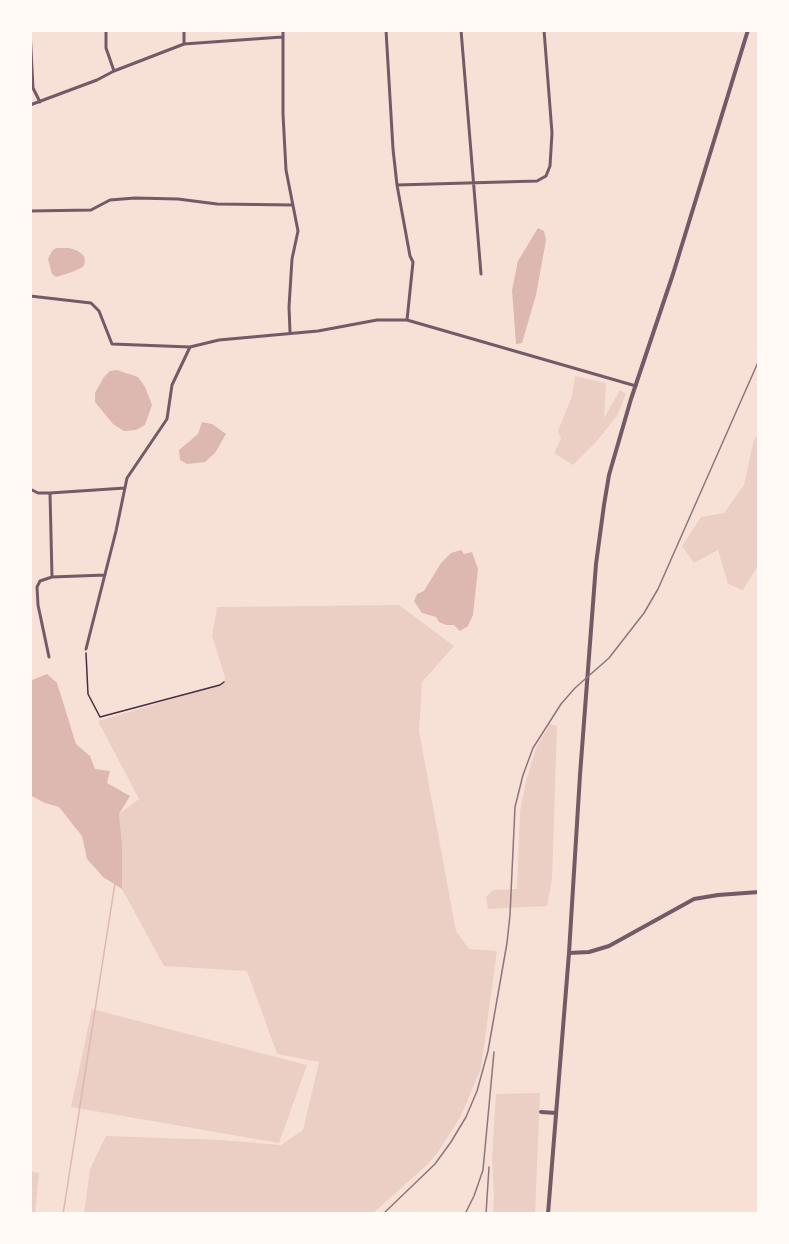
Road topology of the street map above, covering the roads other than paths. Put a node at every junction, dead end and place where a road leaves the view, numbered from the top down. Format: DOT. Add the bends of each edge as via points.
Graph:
graph roads {
  1 [pos="30,30"];
  2 [pos="106,30"];
  3 [pos="184,30"];
  4 [pos="283,30"];
  5 [pos="386,30"];
  6 [pos="462,30"];
  7 [pos="544,30"];
  8 [pos="748,30"];
  9 [pos="282,37"];
  10 [pos="184,44"];
  11 [pos="114,71"];
  12 [pos="40,102"];
  13 [pos="30,105"];
  14 [pos="473,182"];
  15 [pos="397,185"];
  16 [pos="293,205"];
  17 [pos="30,211"];
  18 [pos="480,274"];
  19 [pos="30,296"];
  20 [pos="407,320"];
  21 [pos="290,332"];
  22 [pos="190,346"];
  23 [pos="636,386"];
  24 [pos="125,488"];
  25 [pos="30,489"];
  26 [pos="50,493"];
  27 [pos="105,575"];
  28 [pos="52,577"];
  29 [pos="86,649"];
  30 [pos="50,657"];
  31 [pos="759,892"];
  32 [pos="569,953"];
  33 [pos="541,1112"];
  34 [pos="556,1113"];
  35 [pos="548,1214"];
  1 -- 12 [label="street" via="33,88"];
  2 -- 11 [label="street" via="106,48"];
  3 -- 10 [label="street"];
  4 -- 9 [label="street"];
  5 -- 15 [label="street"];
  6 -- 14 [label="street"];
  7 -- 14 [label="street" via="552,133 549,173 537,181"];
  8 -- 23 [label="street"];
  9 -- 10 [label="street"];
  9 -- 16 [label="street" via="286,170"];
  10 -- 11 [label="street"];
  11 -- 12 [label="street"];
  12 -- 13 [label="street"];
  14 -- 15 [label="street"];
  14 -- 18 [label="street"];
  15 -- 20 [label="street" via="413,262"];
  16 -- 17 [label="street" via="135,198 110,200 91,210"];
  16 -- 21 [label="street" via="298,231 292,259"];
  19 -- 22 [label="street" via="91,303 99,311 112,344"];
  20 -- 21 [label="street" via="377,320"];
  20 -- 23 [label="street"];
  21 -- 22 [label="street"];
  22 -- 24 [label="street" via="172,385 167,419 127,478"];
  23 -- 32 [label="street" via="609,475 596,564"];
  24 -- 26 [label="street"];
  24 -- 27 [label="street"];
  25 -- 26 [label="street"];
  26 -- 28 [label="street"];
  27 -- 28 [label="street"];
  27 -- 29 [label="street"];
  28 -- 30 [label="street" via="40,581 37,587"];
  31 -- 32 [label="street" via="694,899 609,946"];
  32 -- 34 [label="street"];
  33 -- 34 [label="street"];
  34 -- 35 [label="street"];
}
